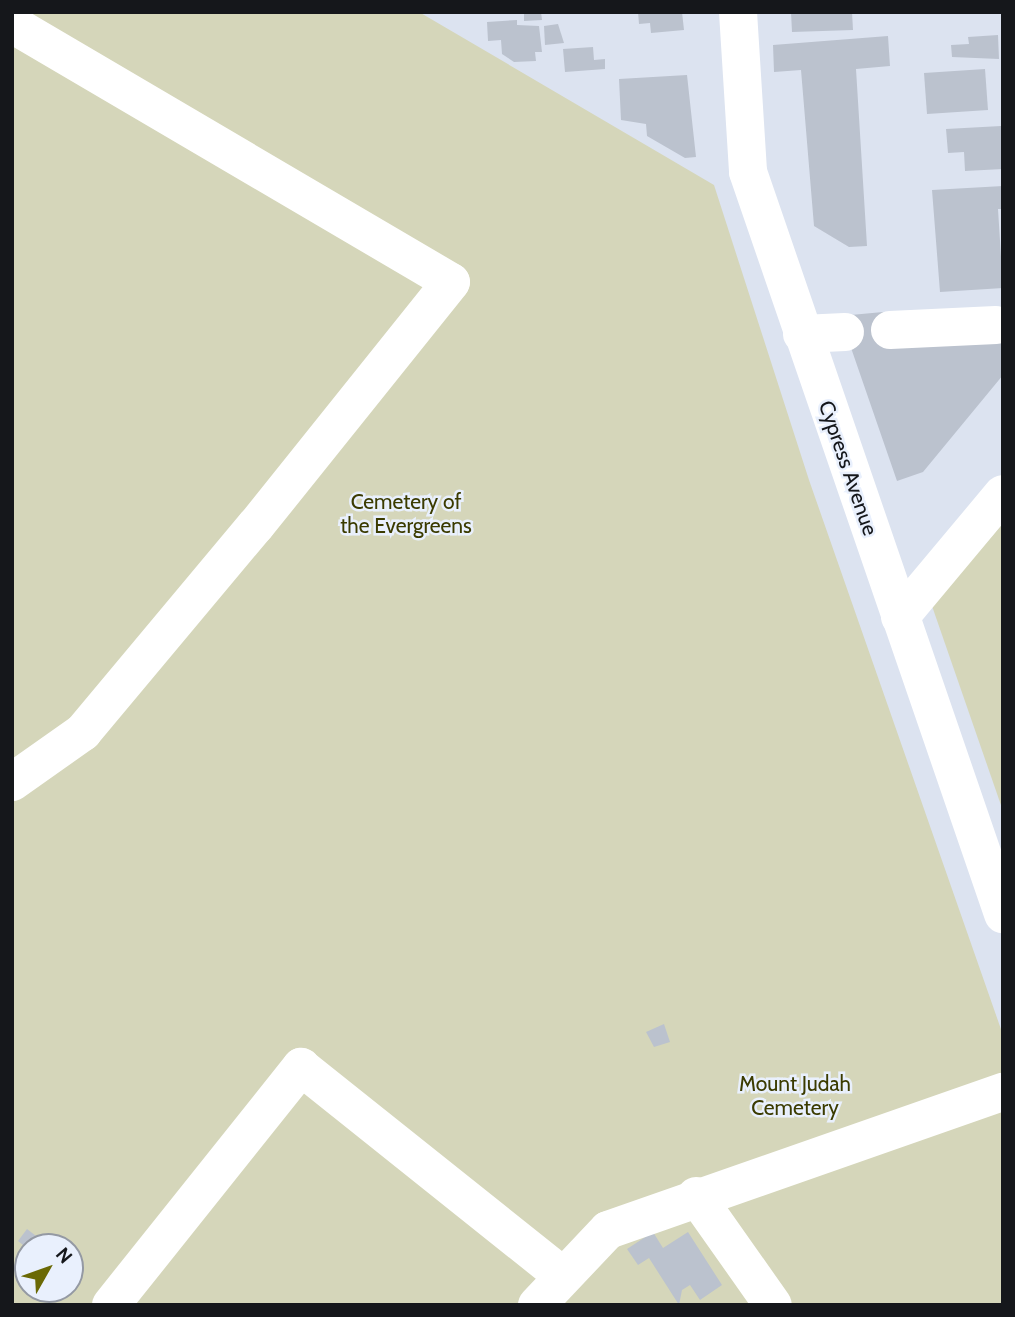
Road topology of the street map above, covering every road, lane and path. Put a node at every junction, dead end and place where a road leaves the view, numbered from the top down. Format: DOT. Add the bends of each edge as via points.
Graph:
graph roads {
  1 [pos="738,12"];
  2 [pos="12,24"];
  3 [pos="996,325"];
  4 [pos="890,330"];
  5 [pos="845,332"];
  6 [pos="802,334"];
  7 [pos="1003,494"];
  8 [pos="900,617"];
  9 [pos="12,782"];
  10 [pos="1003,914"];
  11 [pos="1003,1092"];
  12 [pos="696,1196"];
  13 [pos="562,1275"];
  14 [pos="111,1305"];
  15 [pos="537,1305"];
  16 [pos="773,1305"];
  1 -- 6 [label="street, Cypress Avenue" via="748,172"];
  2 -- 9 [label="street" via="451,282 244,541 83,732"];
  3 -- 4 [label="street"];
  5 -- 6 [label="street"];
  6 -- 8 [label="street, Cypress Avenue"];
  7 -- 8 [label="street"];
  8 -- 10 [label="street, Cypress Avenue"];
  11 -- 12 [label="street"];
  12 -- 13 [label="street" via="608,1230"];
  12 -- 16 [label="street"];
  13 -- 14 [label="street" via="301,1068"];
  13 -- 15 [label="street"];
}
